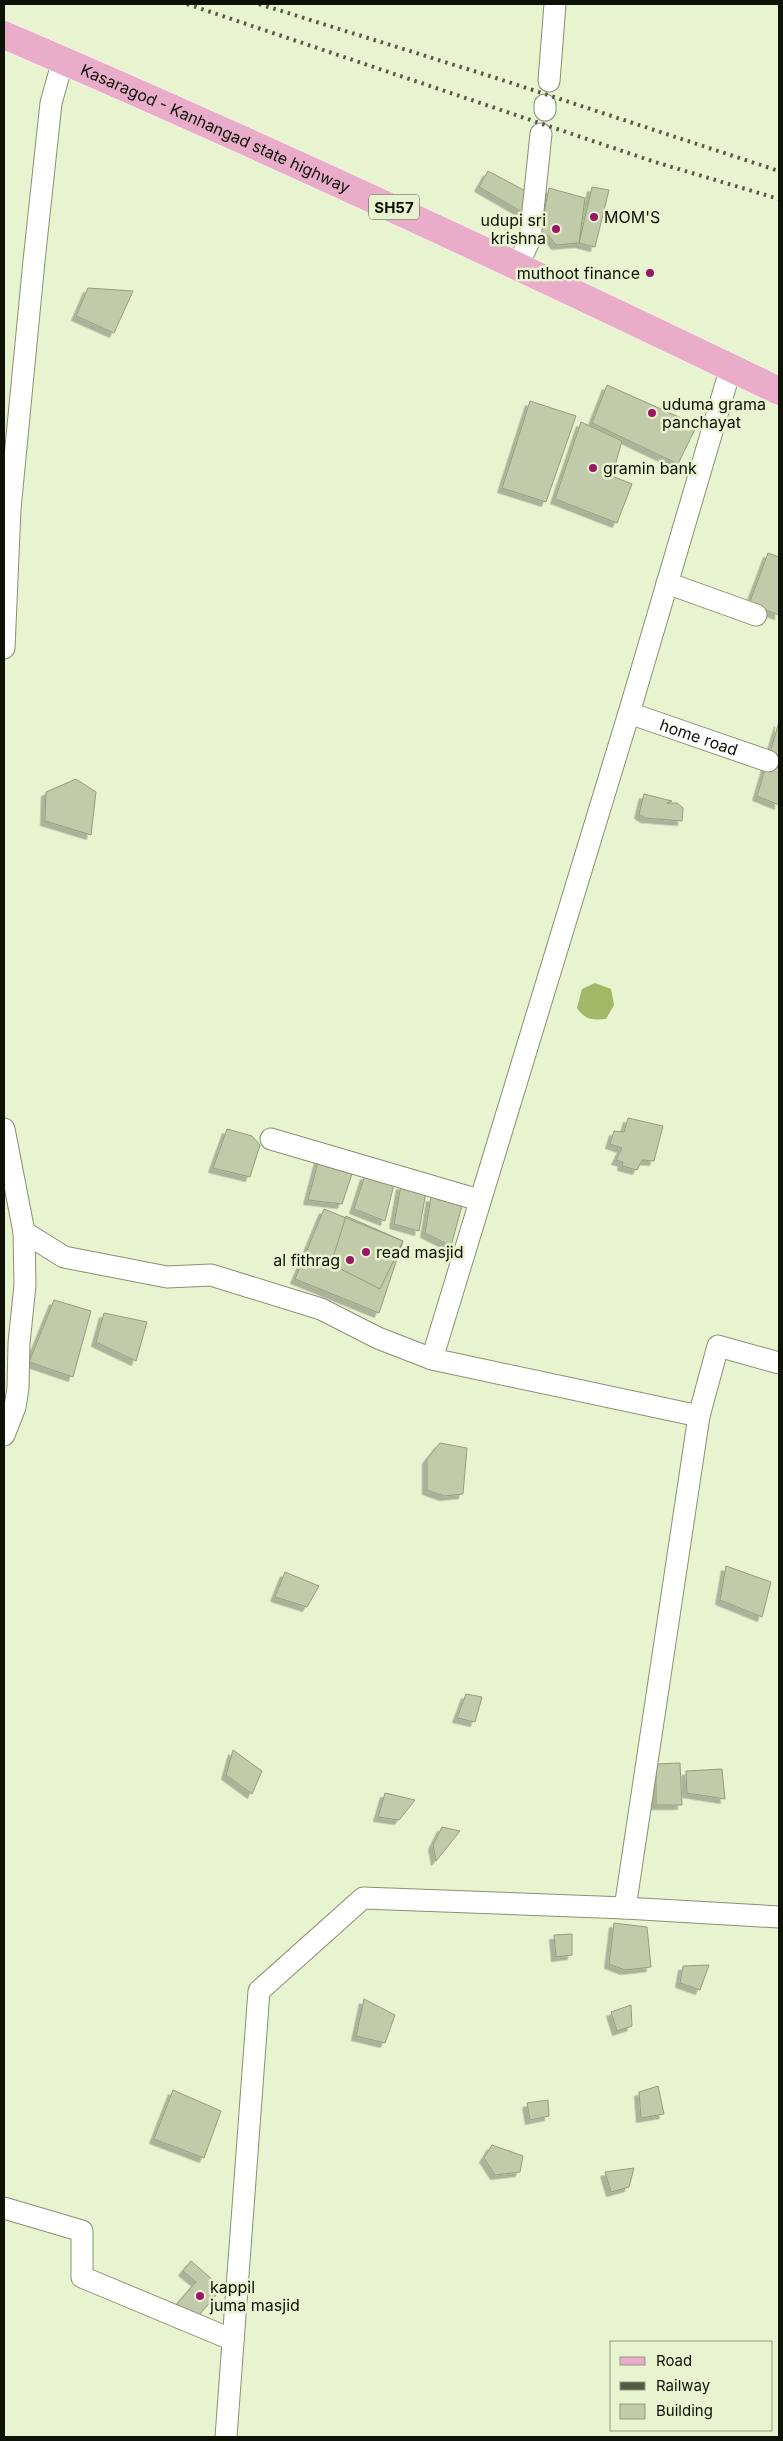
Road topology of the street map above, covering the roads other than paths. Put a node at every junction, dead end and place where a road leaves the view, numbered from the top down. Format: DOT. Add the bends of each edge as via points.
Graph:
graph roads {
  1 [pos="555,4"];
  2 [pos="4,35"];
  3 [pos="62,60"];
  4 [pos="549,82"];
  5 [pos="541,134"];
  6 [pos="518,264"];
  7 [pos="731,367"];
  8 [pos="779,391"];
  9 [pos="667,583"];
  10 [pos="756,614"];
  11 [pos="4,648"];
  12 [pos="628,713"];
  13 [pos="768,761"];
  14 [pos="4,1129"];
  15 [pos="271,1139"];
  16 [pos="479,1200"];
  17 [pos="24,1232"];
  18 [pos="432,1359"];
  19 [pos="779,1363"];
  20 [pos="699,1416"];
  21 [pos="4,1435"];
  22 [pos="625,1908"];
  23 [pos="779,1917"];
  24 [pos="4,2208"];
  25 [pos="233,2340"];
  26 [pos="226,2437"];
  1 -- 4 [label="street"];
  2 -- 3 [label="main road, Kasaragod - Kanhangad state highway / SH57"];
  3 -- 6 [label="main road, Kasaragod - Kanhangad state highway / SH57"];
  3 -- 11 [label="street" via="51,103 34,261 10,509"];
  5 -- 6 [label="street" via="530,240"];
  6 -- 7 [label="main road, Kasaragod - Kanhangad state highway / SH57"];
  7 -- 8 [label="main road, Kasaragod - Kanhangad state highway / SH57"];
  7 -- 9 [label="street"];
  9 -- 10 [label="street"];
  9 -- 12 [label="street"];
  12 -- 13 [label="street, home road"];
  12 -- 16 [label="street"];
  14 -- 17 [label="street"];
  15 -- 16 [label="street"];
  16 -- 18 [label="street"];
  17 -- 18 [label="street" via="64,1257 167,1277 211,1276 321,1309 378,1338"];
  17 -- 21 [label="street" via="25,1286 18,1388 15,1407"];
  18 -- 20 [label="street"];
  19 -- 20 [label="street" via="718,1346"];
  20 -- 22 [label="street"];
  22 -- 23 [label="street"];
  22 -- 25 [label="street" via="363,1898 258,1991"];
  24 -- 25 [label="street" via="82,2231 82,2277"];
  25 -- 26 [label="street"];
}
